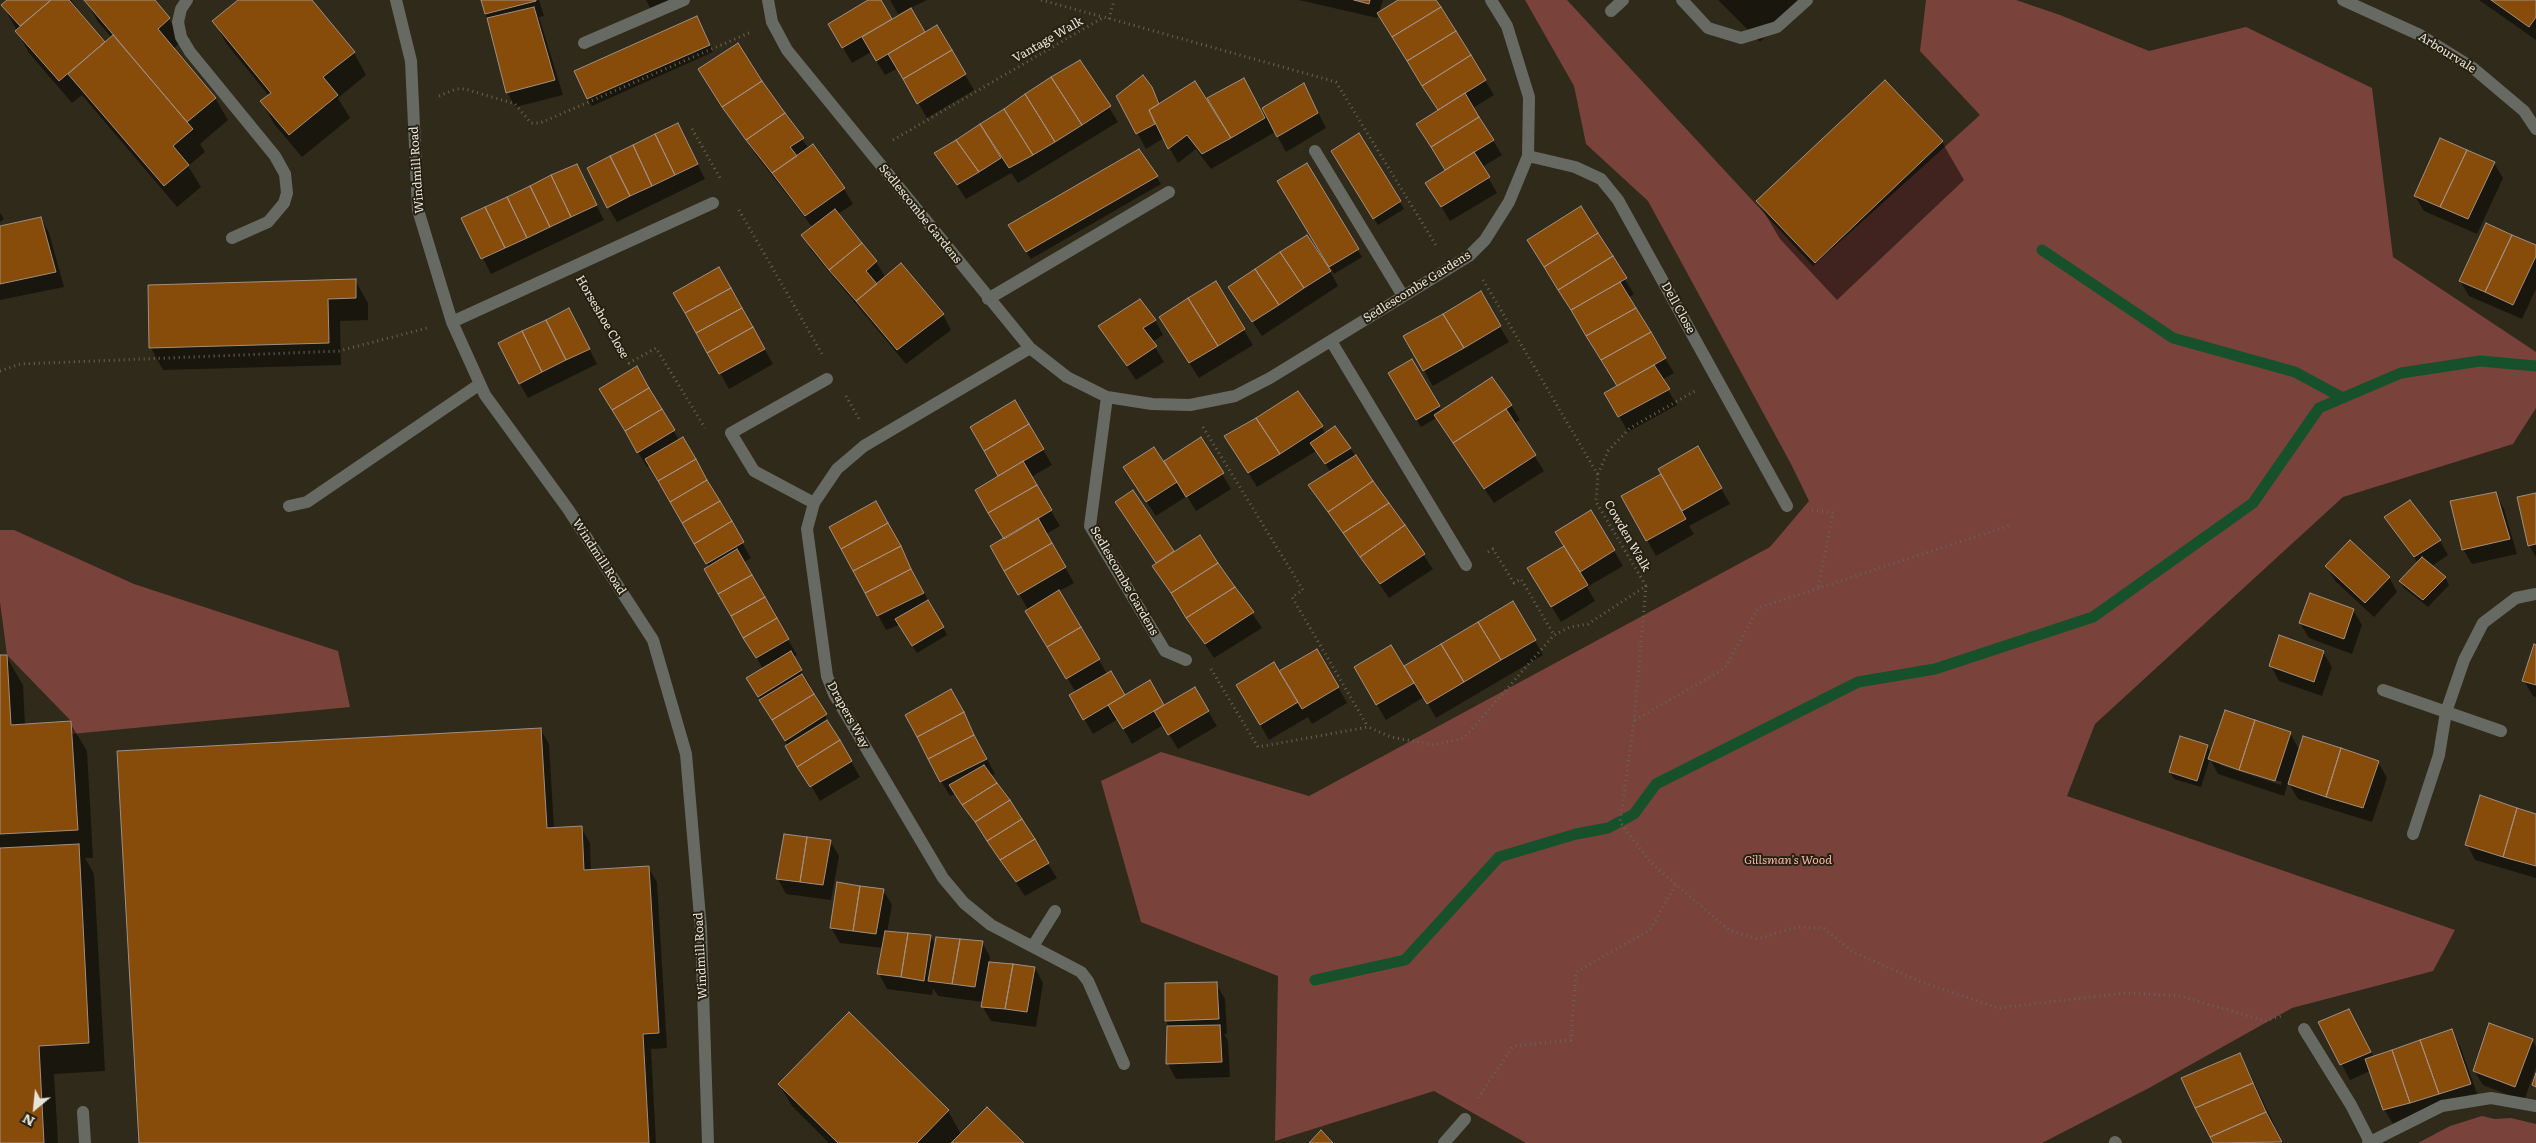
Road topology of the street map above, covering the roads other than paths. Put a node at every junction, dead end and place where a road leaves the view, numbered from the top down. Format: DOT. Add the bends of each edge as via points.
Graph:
graph roads {
  1 [pos="187,0"];
  2 [pos="396,0"];
  3 [pos="684,0"];
  4 [pos="768,0"];
  5 [pos="1491,0"];
  6 [pos="1623,0"];
  7 [pos="1682,0"];
  8 [pos="1808,0"];
  9 [pos="2343,0"];
  10 [pos="1611,11"];
  11 [pos="584,43"];
  12 [pos="2536,129"];
  13 [pos="1315,151"];
  14 [pos="1528,156"];
  15 [pos="1169,192"];
  16 [pos="713,203"];
  17 [pos="232,238"];
  18 [pos="1403,296"];
  19 [pos="988,299"];
  20 [pos="452,322"];
  21 [pos="1331,341"];
  22 [pos="1030,348"];
  23 [pos="826,378"];
  24 [pos="480,384"];
  25 [pos="1107,397"];
  26 [pos="814,503"];
  27 [pos="289,506"];
  28 [pos="1787,506"];
  29 [pos="1466,565"];
  30 [pos="2536,594"];
  31 [pos="1186,660"];
  32 [pos="2383,690"];
  33 [pos="2446,712"];
  34 [pos="2501,731"];
  35 [pos="2413,834"];
  36 [pos="1055,911"];
  37 [pos="1033,946"];
  38 [pos="2304,1028"];
  39 [pos="1124,1064"];
  40 [pos="2536,1106"];
  41 [pos="83,1112"];
  42 [pos="1465,1119"];
  43 [pos="2369,1142"];
  44 [pos="84,1143"];
  45 [pos="708,1143"];
  46 [pos="1444,1143"];
  1 -- 17 [label="street" via="178,22 190,52 275,156 285,174 287,193 284,203 268,222"];
  2 -- 20 [label="street, Windmill Road" via="411,61 418,210"];
  3 -- 11 [label="street"];
  4 -- 19 [label="street, Sedlescombe Gardens" via="772,22 787,50"];
  5 -- 14 [label="street, Sedlescombe Gardens" via="1507,26 1529,97"];
  6 -- 10 [label="street"];
  7 -- 8 [label="street" via="1708,28 1741,38 1776,27"];
  9 -- 12 [label="street, Arbourvale" via="2420,35 2473,68 2524,111"];
  13 -- 18 [label="street"];
  14 -- 18 [label="street, Sedlescombe Gardens" via="1509,202 1485,240 1468,256"];
  14 -- 28 [label="street, Dell Close" via="1574,167 1601,179 1618,200"];
  15 -- 19 [label="street"];
  16 -- 20 [label="street, Horseshoe Close"];
  18 -- 21 [label="street, Sedlescombe Gardens"];
  19 -- 22 [label="street, Sedlescombe Gardens"];
  20 -- 24 [label="street, Windmill Road"];
  21 -- 25 [label="street, Sedlescombe Gardens" via="1235,396 1190,405 1152,404"];
  21 -- 29 [label="street"];
  22 -- 25 [label="street, Sedlescombe Gardens" via="1067,376"];
  22 -- 26 [label="street, Drapers Way" via="872,441 837,469"];
  23 -- 26 [label="street" via="731,433 754,471"];
  24 -- 27 [label="street" via="307,502"];
  24 -- 45 [label="street, Windmill Road" via="568,509 653,640 686,754 701,929"];
  25 -- 31 [label="street, Sedlescombe Gardens" via="1090,526 1165,651"];
  26 -- 37 [label="street, Drapers Way" via="807,529 827,676 834,694 944,878 964,903 991,925"];
  30 -- 33 [label="street" via="2516,598 2483,624 2464,660"];
  32 -- 33 [label="street"];
  33 -- 34 [label="street"];
  33 -- 35 [label="street" via="2439,755"];
  36 -- 37 [label="street"];
  37 -- 39 [label="street, Drapers Way" via="1081,972 1088,981"];
  38 -- 43 [label="street" via="2351,1105"];
  40 -- 43 [label="street" via="2491,1098 2442,1106"];
  41 -- 44 [label="street"];
  42 -- 46 [label="street"];
}
